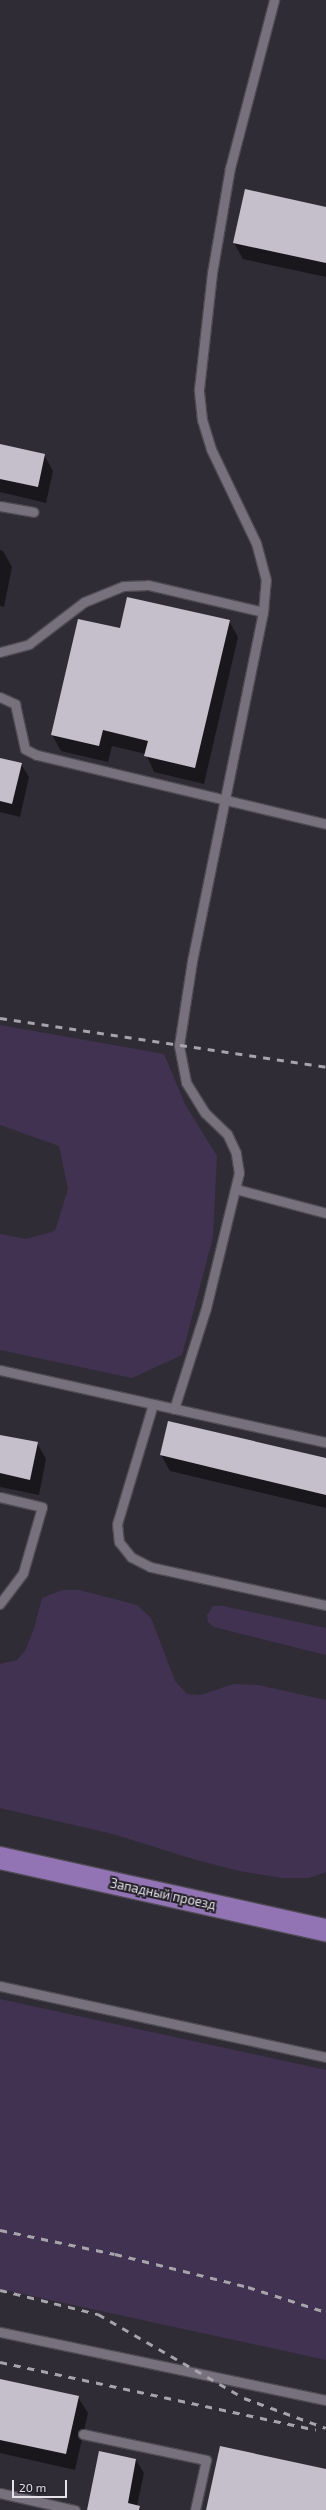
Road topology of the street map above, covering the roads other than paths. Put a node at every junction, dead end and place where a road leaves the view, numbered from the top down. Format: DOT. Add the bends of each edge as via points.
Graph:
graph roads {
  1 [pos="274,0"];
  2 [pos="0,506"];
  3 [pos="33,512"];
  4 [pos="263,612"];
  5 [pos="0,652"];
  6 [pos="0,697"];
  7 [pos="226,802"];
  8 [pos="326,824"];
  9 [pos="236,1189"];
  10 [pos="326,1213"];
  11 [pos="0,1370"];
  12 [pos="153,1404"];
  13 [pos="174,1408"];
  14 [pos="326,1442"];
  15 [pos="0,1497"];
  16 [pos="0,1604"];
  17 [pos="326,1605"];
  18 [pos="0,1858"];
  19 [pos="326,1930"];
  20 [pos="0,1986"];
  21 [pos="326,2057"];
  22 [pos="0,2332"];
  23 [pos="326,2400"];
  24 [pos="83,2434"];
  25 [pos="0,2493"];
  26 [pos="75,2510"];
  27 [pos="195,2510"];
  1 -- 4 [label="lane" via="230,168 212,273 200,389 202,420 211,449 256,543 266,580"];
  2 -- 3 [label="lane"];
  4 -- 5 [label="lane" via="148,586 123,586 84,602 28,644"];
  4 -- 7 [label="lane"];
  6 -- 7 [label="lane" via="15,704 25,749 36,755"];
  7 -- 8 [label="lane"];
  7 -- 9 [label="lane" via="192,962 179,1045 186,1082 205,1113 226,1134 236,1153 239,1173"];
  9 -- 10 [label="lane"];
  9 -- 13 [label="lane" via="206,1308"];
  11 -- 12 [label="lane"];
  12 -- 13 [label="lane"];
  12 -- 17 [label="lane" via="117,1524 119,1542 131,1557 150,1567"];
  13 -- 14 [label="lane"];
  15 -- 16 [label="lane" via="42,1507 23,1573"];
  18 -- 19 [label="main road, Западный проезд"];
  20 -- 21 [label="lane"];
  22 -- 23 [label="lane"];
  24 -- 27 [label="lane" via="206,2460"];
  25 -- 26 [label="lane"];
}
